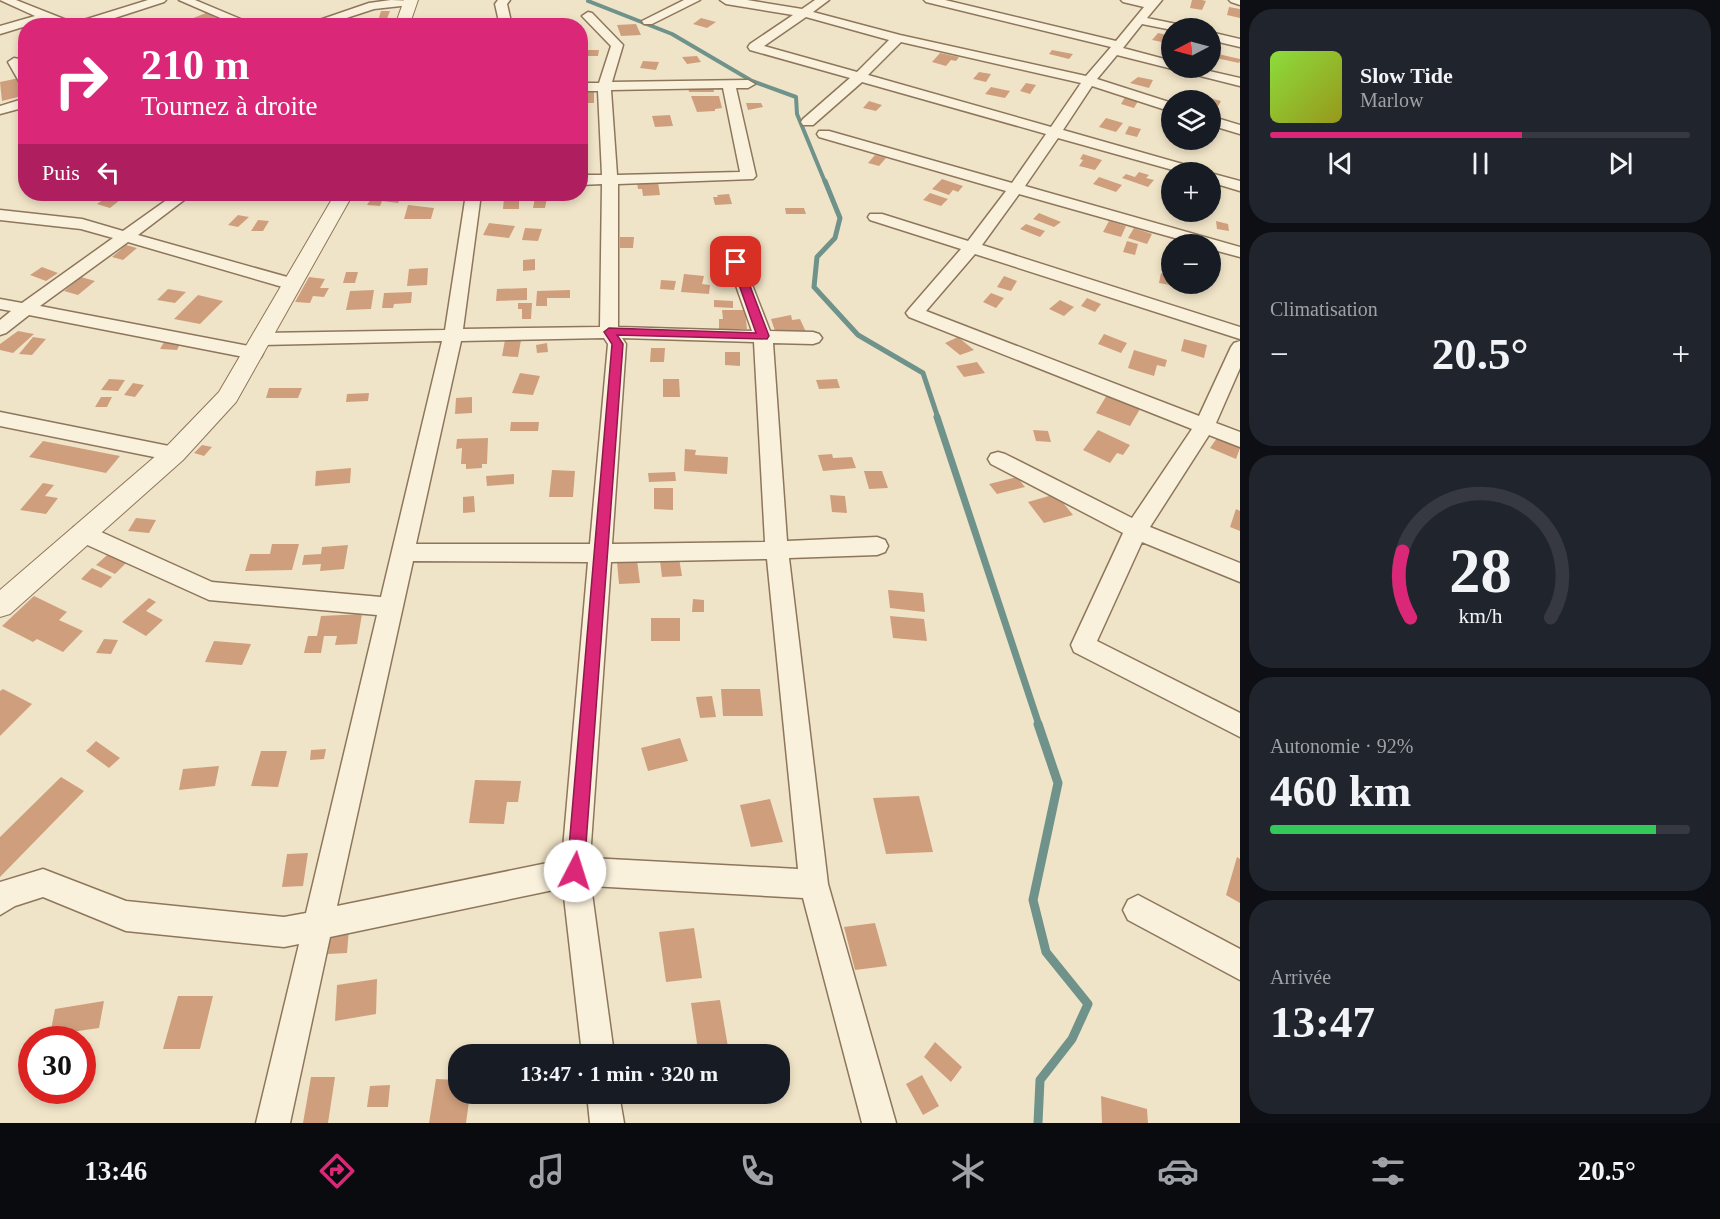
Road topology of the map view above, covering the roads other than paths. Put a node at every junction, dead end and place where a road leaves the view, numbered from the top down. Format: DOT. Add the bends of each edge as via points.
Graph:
graph roads {
  1 [pos="6,0"];
  2 [pos="160,0"];
  3 [pos="185,0"];
  4 [pos="346,0"];
  5 [pos="504,0"];
  6 [pos="694,0"];
  7 [pos="726,0"];
  8 [pos="823,0"];
  9 [pos="930,0"];
  10 [pos="1127,0"];
  11 [pos="1235,0"];
  12 [pos="411,1"];
  13 [pos="1240,1"];
  14 [pos="947,2"];
  15 [pos="1154,3"];
  16 [pos="373,6"];
  17 [pos="804,13"];
  18 [pos="47,16"];
  19 [pos="588,16"];
  20 [pos="40,18"];
  21 [pos="52,18"];
  22 [pos="100,18"];
  23 [pos="231,18"];
  24 [pos="334,18"];
  25 [pos="405,18"];
  26 [pos="504,18"];
  27 [pos="1139,20"];
  28 [pos="648,21"];
  29 [pos="18,25"];
  30 [pos="1161,25"];
  31 [pos="0,30"];
  32 [pos="898,38"];
  33 [pos="1221,39"];
  34 [pos="1240,43"];
  35 [pos="1117,48"];
  36 [pos="14,62"];
  37 [pos="1161,62"];
  38 [pos="18,69"];
  39 [pos="860,77"];
  40 [pos="1221,77"];
  41 [pos="1089,81"];
  42 [pos="1240,82"];
  43 [pos="748,84"];
  44 [pos="729,85"];
  45 [pos="588,87"];
  46 [pos="604,87"];
  47 [pos="18,104"];
  48 [pos="1161,104"];
  49 [pos="0,110"];
  50 [pos="808,122"];
  51 [pos="1221,123"];
  52 [pos="1240,129"];
  53 [pos="1055,131"];
  54 [pos="824,134"];
  55 [pos="1161,162"];
  56 [pos="610,178"];
  57 [pos="588,179"];
  58 [pos="1221,180"];
  59 [pos="1240,186"];
  60 [pos="1017,187"];
  61 [pos="175,201"];
  62 [pos="340,201"];
  63 [pos="472,201"];
  64 [pos="0,215"];
  65 [pos="876,217"];
  66 [pos="128,237"];
  67 [pos="972,248"];
  68 [pos="1240,252"];
  69 [pos="736,262"];
  70 [pos="292,284"];
  71 [pos="0,304"];
  72 [pos="25,309"];
  73 [pos="0,329"];
  74 [pos="609,332"];
  75 [pos="1240,333"];
  76 [pos="453,334"];
  77 [pos="763,336"];
  78 [pos="813,338"];
  79 [pos="258,346"];
  80 [pos="1240,347"];
  81 [pos="0,420"];
  82 [pos="1204,427"];
  83 [pos="1240,440"];
  84 [pos="174,454"];
  85 [pos="998,459"];
  86 [pos="1136,530"];
  87 [pos="82,533"];
  88 [pos="877,546"];
  89 [pos="777,551"];
  90 [pos="403,552"];
  91 [pos="601,555"];
  92 [pos="1240,573"];
  93 [pos="0,606"];
  94 [pos="391,607"];
  95 [pos="1240,726"];
  96 [pos="575,871"];
  97 [pos="814,884"];
  98 [pos="0,900"];
  99 [pos="1138,910"];
  100 [pos="318,924"];
  101 [pos="1240,965"];
  102 [pos="597,1044"];
  103 [pos="604,1104"];
  104 [pos="273,1123"];
  105 [pos="607,1123"];
  106 [pos="879,1123"];
  1 -- 18 [label="street"];
  2 -- 22 [label="street"];
  3 -- 23 [label="street"];
  4 -- 16 [label="street"];
  5 -- 26 [label="street" via="501,4"];
  6 -- 28 [label="street"];
  7 -- 17 [label="street"];
  8 -- 17 [label="street"];
  9 -- 14 [label="street"];
  10 -- 15 [label="street"];
  11 -- 13 [label="street"];
  12 -- 16 [label="street"];
  12 -- 25 [label="street"];
  14 -- 35 [label="street"];
  15 -- 27 [label="street"];
  16 -- 24 [label="street"];
  17 -- 32 [label="street"];
  17 -- 39 [label="street" via="754,47"];
  18 -- 20 [label="street"];
  18 -- 21 [label="street"];
  19 -- 46 [label="street" via="616,45"];
  27 -- 30 [label="street"];
  27 -- 35 [label="street"];
  29 -- 31 [label="street"];
  32 -- 39 [label="street"];
  32 -- 41 [label="street"];
  33 -- 34 [label="street"];
  35 -- 37 [label="street"];
  35 -- 41 [label="street"];
  36 -- 38 [label="street"];
  39 -- 50 [label="street"];
  39 -- 53 [label="street"];
  40 -- 42 [label="street"];
  41 -- 48 [label="street"];
  41 -- 53 [label="street"];
  43 -- 44 [label="street"];
  44 -- 46 [label="street"];
  44 -- 56 [label="street" via="748,176"];
  45 -- 46 [label="street"];
  46 -- 56 [label="street"];
  47 -- 49 [label="street"];
  51 -- 52 [label="street"];
  53 -- 55 [label="street"];
  53 -- 60 [label="street"];
  54 -- 60 [label="street"];
  56 -- 57 [label="street"];
  56 -- 74 [label="street"];
  58 -- 59 [label="street"];
  60 -- 67 [label="street"];
  60 -- 68 [label="street"];
  61 -- 66 [label="street"];
  62 -- 70 [label="street"];
  63 -- 76 [label="street"];
  64 -- 66 [label="street" via="82,224"];
  65 -- 67 [label="street"];
  66 -- 70 [label="street"];
  66 -- 72 [label="street"];
  67 -- 75 [label="street"];
  67 -- 82 [label="street" via="915,313"];
  69 -- 77 [label="street"];
  70 -- 79 [label="street"];
  71 -- 72 [label="street"];
  72 -- 73 [label="street"];
  72 -- 79 [label="street"];
  74 -- 76 [label="street"];
  74 -- 77 [label="street"];
  74 -- 91 [label="street" via="617,344"];
  76 -- 79 [label="street"];
  76 -- 90 [label="street"];
  77 -- 78 [label="street"];
  77 -- 89 [label="street"];
  79 -- 84 [label="street" via="228,397"];
  80 -- 82 [label="street"];
  81 -- 84 [label="street"];
  82 -- 83 [label="street"];
  82 -- 86 [label="street"];
  84 -- 87 [label="street"];
  85 -- 86 [label="street"];
  86 -- 92 [label="street"];
  86 -- 95 [label="street" via="1083,645"];
  87 -- 93 [label="street"];
  87 -- 94 [label="street" via="209,591"];
  88 -- 89 [label="street"];
  89 -- 91 [label="street"];
  89 -- 97 [label="street"];
  90 -- 91 [label="street"];
  90 -- 94 [label="street"];
  91 -- 96 [label="street"];
  94 -- 100 [label="street"];
  96 -- 97 [label="street"];
  96 -- 100 [label="street"];
  96 -- 102 [label="street"];
  97 -- 106 [label="street"];
  98 -- 100 [label="street" via="7,894 43,883 126,916 284,932"];
  99 -- 101 [label="street"];
  100 -- 104 [label="street"];
  103 -- 105 [label="street"];
}
